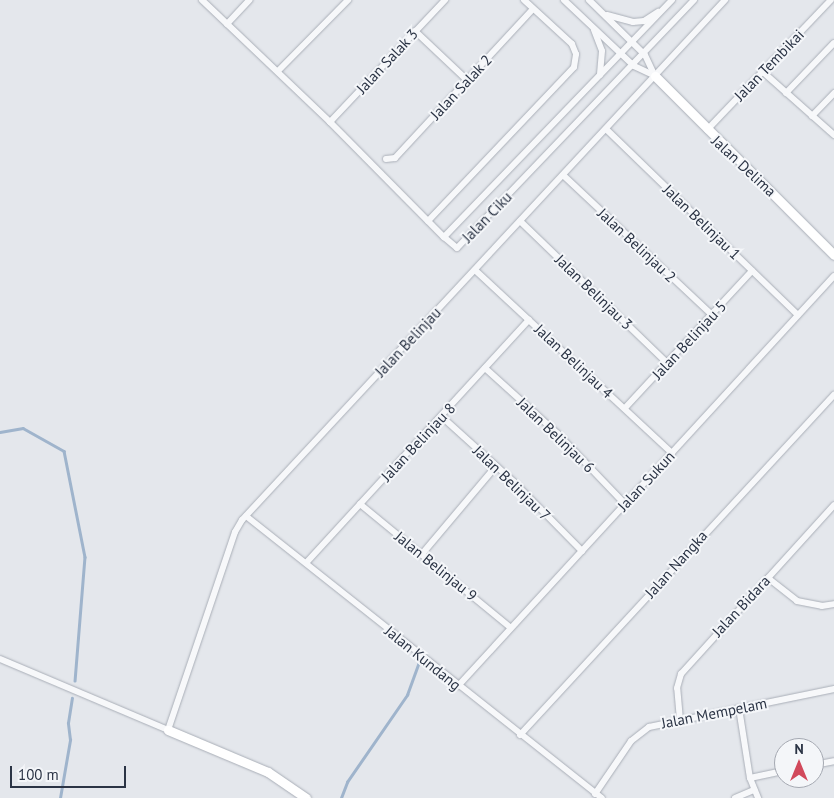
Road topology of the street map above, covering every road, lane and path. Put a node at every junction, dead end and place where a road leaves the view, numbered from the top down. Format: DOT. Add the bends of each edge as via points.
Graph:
graph roads {
  1 [pos="202,0"];
  2 [pos="249,0"];
  3 [pos="445,0"];
  4 [pos="524,0"];
  5 [pos="564,0"];
  6 [pos="588,0"];
  7 [pos="672,0"];
  8 [pos="694,0"];
  9 [pos="726,0"];
  10 [pos="831,0"];
  11 [pos="343,2"];
  12 [pos="534,9"];
  13 [pos="664,9"];
  14 [pos="602,13"];
  15 [pos="227,24"];
  16 [pos="592,26"];
  17 [pos="415,31"];
  18 [pos="632,43"];
  19 [pos="834,43"];
  20 [pos="622,54"];
  21 [pos="645,55"];
  22 [pos="634,66"];
  23 [pos="278,72"];
  24 [pos="763,72"];
  25 [pos="600,76"];
  26 [pos="655,76"];
  27 [pos="467,80"];
  28 [pos="786,93"];
  29 [pos="834,93"];
  30 [pos="812,116"];
  31 [pos="330,122"];
  32 [pos="606,129"];
  33 [pos="707,130"];
  34 [pos="834,135"];
  35 [pos="386,159"];
  36 [pos="563,175"];
  37 [pos="428,221"];
  38 [pos="520,221"];
  39 [pos="444,237"];
  40 [pos="834,255"];
  41 [pos="475,270"];
  42 [pos="752,271"];
  43 [pos="834,276"];
  44 [pos="712,315"];
  45 [pos="798,315"];
  46 [pos="529,320"];
  47 [pos="668,363"];
  48 [pos="485,368"];
  49 [pos="834,395"];
  50 [pos="625,408"];
  51 [pos="441,416"];
  52 [pos="672,453"];
  53 [pos="496,466"];
  54 [pos="360,504"];
  55 [pos="625,504"];
  56 [pos="834,505"];
  57 [pos="246,516"];
  58 [pos="582,551"];
  59 [pos="422,554"];
  60 [pos="306,563"];
  61 [pos="768,578"];
  62 [pos="834,604"];
  63 [pos="511,628"];
  64 [pos="0,659"];
  65 [pos="458,686"];
  66 [pos="834,689"];
  67 [pos="738,708"];
  68 [pos="680,720"];
  69 [pos="168,730"];
  70 [pos="520,735"];
  71 [pos="774,773"];
  72 [pos="750,778"];
  73 [pos="754,790"];
  74 [pos="595,794"];
  75 [pos="306,798"];
  76 [pos="602,798"];
  77 [pos="735,798"];
  78 [pos="758,798"];
  1 -- 15 [label="street"];
  2 -- 15 [label="street"];
  3 -- 17 [label="street, Jalan Salak 3"];
  4 -- 12 [label="street"];
  5 -- 16 [label="street, Jalan Delima"];
  6 -- 14 [label="street, Jalan Delima"];
  7 -- 13 [label="street, Jalan Ciku"];
  8 -- 21 [label="street, Jalan Ciku"];
  9 -- 26 [label="street, Jalan Belinjau"];
  10 -- 24 [label="street, Jalan Tembikai"];
  11 -- 23 [label="street"];
  12 -- 27 [label="street, Jalan Salak 2"];
  12 -- 37 [label="street" via="572,44 576,54 574,67"];
  13 -- 14 [label="street" via="644,21 633,22 621,22"];
  13 -- 18 [label="street, Jalan Ciku"];
  14 -- 18 [label="street, Jalan Delima"];
  15 -- 23 [label="street"];
  16 -- 20 [label="street, Jalan Delima"];
  16 -- 25 [label="street" via="602,51"];
  17 -- 27 [label="street"];
  17 -- 31 [label="street, Jalan Salak 3"];
  18 -- 20 [label="street, Jalan Ciku"];
  18 -- 21 [label="street, Jalan Delima"];
  19 -- 28 [label="street"];
  20 -- 22 [label="street, Jalan Delima"];
  20 -- 25 [label="street, Jalan Ciku"];
  21 -- 22 [label="street, Jalan Ciku"];
  21 -- 26 [label="street, Jalan Delima"];
  22 -- 26 [label="street, Jalan Delima"];
  22 -- 39 [label="street, Jalan Ciku" via="457,248"];
  23 -- 31 [label="street"];
  24 -- 28 [label="street"];
  24 -- 33 [label="street, Jalan Tembikai"];
  25 -- 39 [label="street, Jalan Ciku"];
  26 -- 32 [label="street, Jalan Belinjau"];
  26 -- 33 [label="street, Jalan Delima"];
  27 -- 35 [label="street, Jalan Salak 2" via="395,158"];
  28 -- 30 [label="street"];
  29 -- 30 [label="street"];
  30 -- 34 [label="street"];
  31 -- 37 [label="street"];
  32 -- 36 [label="street, Jalan Belinjau"];
  32 -- 42 [label="street, Jalan Belinjau 1"];
  33 -- 40 [label="street, Jalan Delima"];
  36 -- 38 [label="street, Jalan Belinjau"];
  36 -- 44 [label="street, Jalan Belinjau 2"];
  37 -- 39 [label="street"];
  38 -- 41 [label="street, Jalan Belinjau"];
  38 -- 47 [label="street, Jalan Belinjau 3"];
  41 -- 46 [label="street, Jalan Belinjau 4"];
  41 -- 57 [label="street, Jalan Belinjau"];
  42 -- 44 [label="street, Jalan Belinjau 5"];
  42 -- 45 [label="street, Jalan Belinjau 1"];
  43 -- 45 [label="street, Jalan Sukun"];
  44 -- 47 [label="street, Jalan Belinjau 5"];
  45 -- 52 [label="street, Jalan Sukun"];
  46 -- 48 [label="street, Jalan Belinjau 8"];
  46 -- 50 [label="street, Jalan Belinjau 4"];
  47 -- 50 [label="street, Jalan Belinjau 5"];
  48 -- 51 [label="street, Jalan Belinjau 8"];
  48 -- 55 [label="street, Jalan Belinjau 6" via="558,434"];
  49 -- 70 [label="street, Jalan Nangka"];
  50 -- 52 [label="street, Jalan Belinjau 4"];
  51 -- 53 [label="street, Jalan Belinjau 7"];
  51 -- 54 [label="street, Jalan Belinjau 8"];
  52 -- 55 [label="street, Jalan Sukun"];
  53 -- 58 [label="street, Jalan Belinjau 7"];
  53 -- 59 [label="street"];
  54 -- 59 [label="street, Jalan Belinjau 9"];
  54 -- 60 [label="street, Jalan Belinjau 8"];
  55 -- 58 [label="street, Jalan Sukun"];
  56 -- 61 [label="street, Jalan Bidara"];
  57 -- 60 [label="street, Jalan Kundang"];
  57 -- 69 [label="street, Jalan Belinjau" via="235,532"];
  58 -- 63 [label="street, Jalan Sukun"];
  59 -- 63 [label="street, Jalan Belinjau 9"];
  60 -- 65 [label="street, Jalan Kundang"];
  61 -- 62 [label="street" via="797,602 822,606"];
  61 -- 68 [label="street, Jalan Bidara" via="681,674 677,688"];
  63 -- 65 [label="street, Jalan Sukun"];
  64 -- 69 [label="street"];
  65 -- 70 [label="street, Jalan Kundang"];
  66 -- 67 [label="street, Jalan Mempelam"];
  67 -- 68 [label="street, Jalan Mempelam"];
  67 -- 72 [label="street"];
  68 -- 74 [label="street, Jalan Mempelam" via="648,727 631,741"];
  69 -- 75 [label="street" via="268,772"];
  70 -- 74 [label="street, Jalan Kundang"];
  71 -- 72 [label="street"];
  72 -- 73 [label="street"];
  73 -- 77 [label="street"];
  73 -- 78 [label="street"];
  74 -- 76 [label="street, Jalan Kundang"];
}
